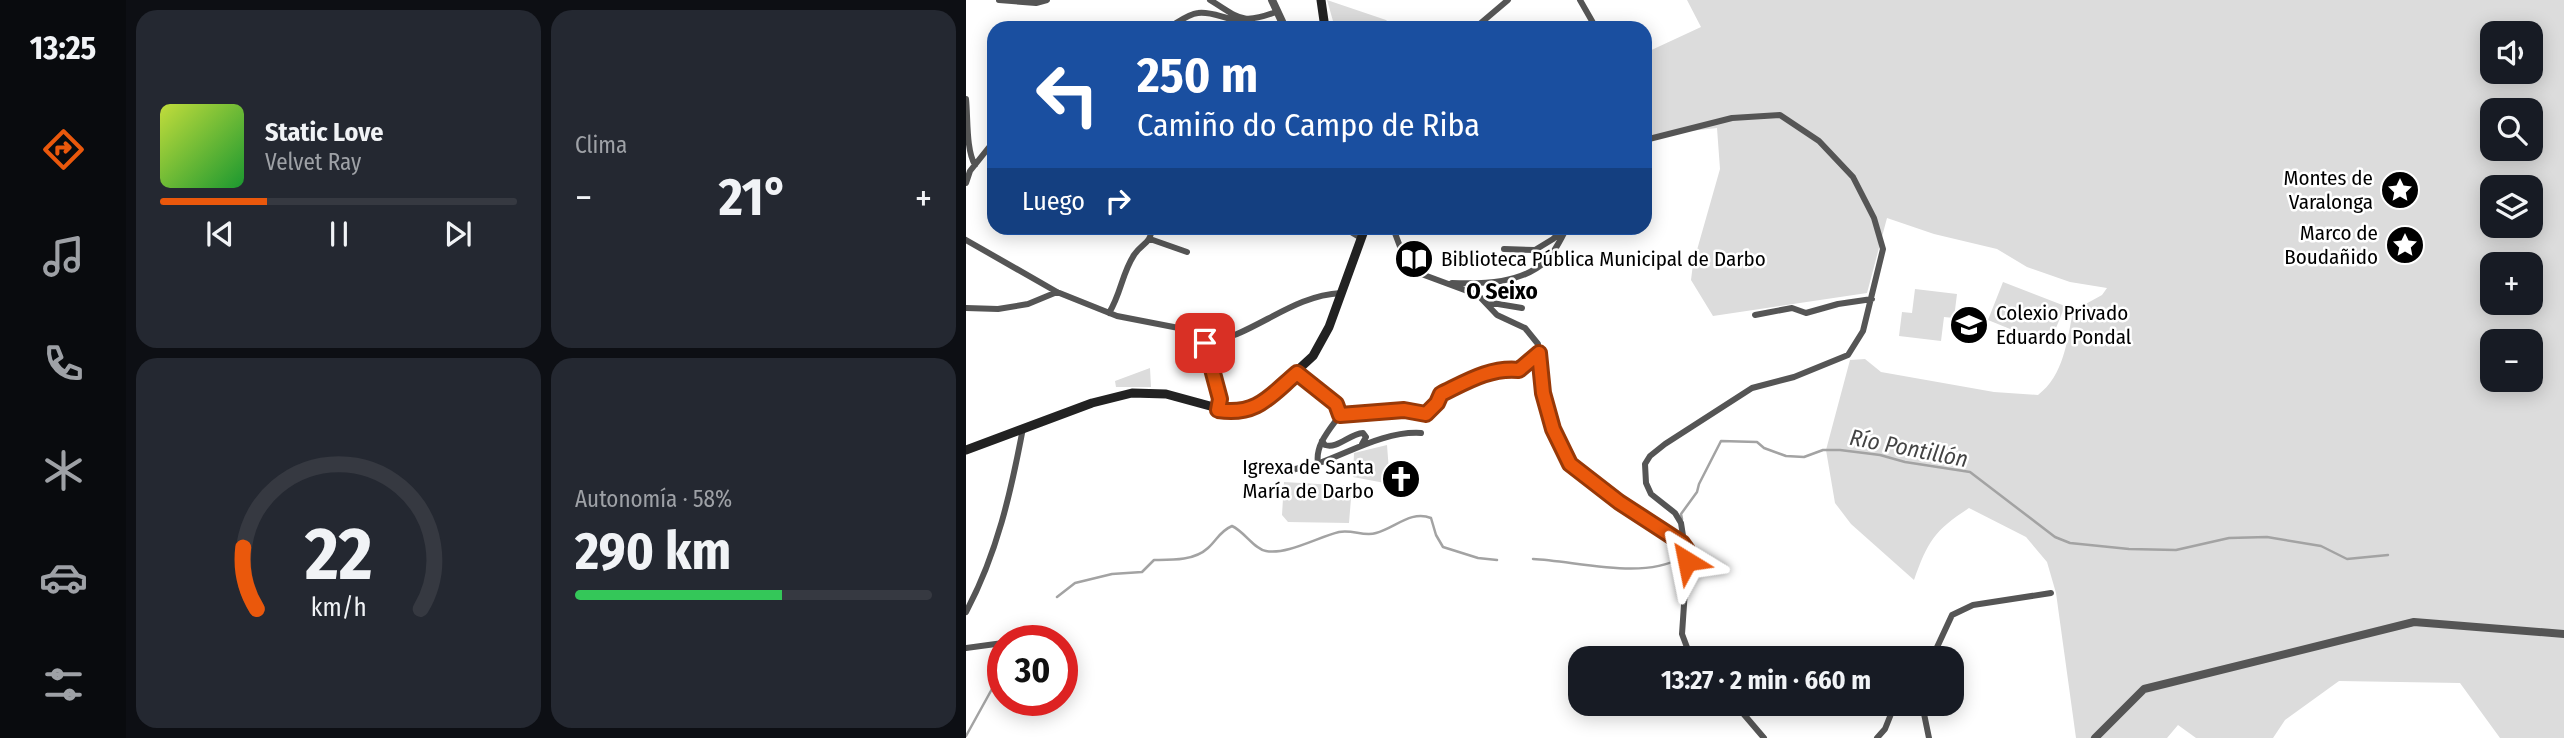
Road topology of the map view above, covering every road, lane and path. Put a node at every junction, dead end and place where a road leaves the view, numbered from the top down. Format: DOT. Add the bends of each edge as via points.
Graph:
graph roads {
  1 [pos="999,0"];
  2 [pos="1047,0"];
  3 [pos="1210,0"];
  4 [pos="1272,0"];
  5 [pos="1321,0"];
  6 [pos="1508,0"];
  7 [pos="1580,0"];
  8 [pos="1276,12"];
  9 [pos="1243,20"];
  10 [pos="1182,21"];
  11 [pos="1281,21"];
  12 [pos="1324,21"];
  13 [pos="1483,21"];
  14 [pos="1592,21"];
  15 [pos="966,99"];
  16 [pos="1652,138"];
  17 [pos="987,150"];
  18 [pos="975,165"];
  19 [pos="966,183"];
  20 [pos="1151,235"];
  21 [pos="1356,235"];
  22 [pos="1362,235"];
  23 [pos="1395,235"];
  24 [pos="1558,235"];
  25 [pos="1562,235"];
  26 [pos="1361,238"];
  27 [pos="1150,239"];
  28 [pos="966,240"];
  29 [pos="1504,249"];
  30 [pos="1187,252"];
  31 [pos="1446,283"];
  32 [pos="1057,292"];
  33 [pos="1341,293"];
  34 [pos="1872,299"];
  35 [pos="1484,302"];
  36 [pos="966,308"];
  37 [pos="1522,308"];
  38 [pos="1109,313"];
  39 [pos="1755,315"];
  40 [pos="1225,337"];
  41 [pos="1539,353"];
  42 [pos="1297,373"];
  43 [pos="1218,410"];
  44 [pos="1340,415"];
  45 [pos="1023,428"];
  46 [pos="1421,433"];
  47 [pos="1322,441"];
  48 [pos="966,450"];
  49 [pos="1351,451"];
  50 [pos="1318,463"];
  51 [pos="1285,472"];
  52 [pos="1682,543"];
  53 [pos="2051,593"];
  54 [pos="966,612"];
  55 [pos="2564,635"];
  56 [pos="987,645"];
  57 [pos="1686,646"];
  58 [pos="1938,646"];
  59 [pos="966,648"];
  60 [pos="1745,716"];
  61 [pos="1890,716"];
  62 [pos="1924,716"];
  63 [pos="1764,738"];
  64 [pos="1877,738"];
  65 [pos="1928,738"];
  66 [pos="2095,738"];
  1 -- 2 [label="street"];
  3 -- 9 [label="street"];
  4 -- 8 [label="street"];
  5 -- 12 [label="main road"];
  6 -- 13 [label="street"];
  7 -- 14 [label="street"];
  8 -- 9 [label="street"];
  8 -- 11 [label="street"];
  9 -- 10 [label="street" via="1197,13"];
  15 -- 18 [label="street" via="969,149"];
  16 -- 34 [label="street" via="1732,118 1780,115 1819,141 1853,177 1874,218 1882,249"];
  17 -- 18 [label="street"];
  18 -- 19 [label="street"];
  20 -- 27 [label="street"];
  21 -- 26 [label="street"];
  22 -- 26 [label="main road"];
  23 -- 31 [label="street" via="1406,265"];
  24 -- 29 [label="street" via="1535,250"];
  25 -- 31 [label="street" via="1547,260 1531,272 1490,284"];
  26 -- 33 [label="main road"];
  27 -- 30 [label="street"];
  27 -- 38 [label="street" via="1135,254"];
  28 -- 32 [label="street"];
  31 -- 35 [label="street" via="1478,295"];
  32 -- 36 [label="street" via="1028,304"];
  32 -- 38 [label="street"];
  33 -- 40 [label="street" via="1296,304"];
  33 -- 42 [label="main road" via="1321,345"];
  34 -- 39 [label="street" via="1806,313 1792,308"];
  34 -- 52 [label="street" via="1863,331 1848,355 1752,388 1650,456 1645,464 1646,483 1651,494 1675,513 1681,523"];
  35 -- 37 [label="street"];
  35 -- 41 [label="street" via="1497,315 1525,328 1538,344"];
  38 -- 40 [label="street"];
  40 -- 43 [label="street" via="1205,343 1220,399"];
  41 -- 44 [label="street" via="1519,370 1502,369 1441,394 1426,414 1404,410"];
  41 -- 52 [label="street" via="1553,429 1570,464"];
  42 -- 43 [label="main road" via="1252,409"];
  42 -- 44 [label="street" via="1336,404"];
  43 -- 45 [label="main road" via="1166,394 1132,393"];
  44 -- 47 [label="street"];
  45 -- 48 [label="main road"];
  45 -- 54 [label="street" via="1005,516"];
  46 -- 49 [label="street" via="1401,434"];
  47 -- 49 [label="street" via="1332,447 1363,433 1365,442"];
  47 -- 50 [label="street"];
  49 -- 50 [label="street"];
  50 -- 51 [label="street"];
  52 -- 57 [label="street" via="1687,550 1682,634"];
  53 -- 58 [label="street" via="1973,605 1952,615"];
  55 -- 66 [label="street" via="2414,622 2144,689"];
  56 -- 59 [label="street"];
  60 -- 63 [label="street"];
  61 -- 64 [label="street"];
  62 -- 65 [label="street"];
}
